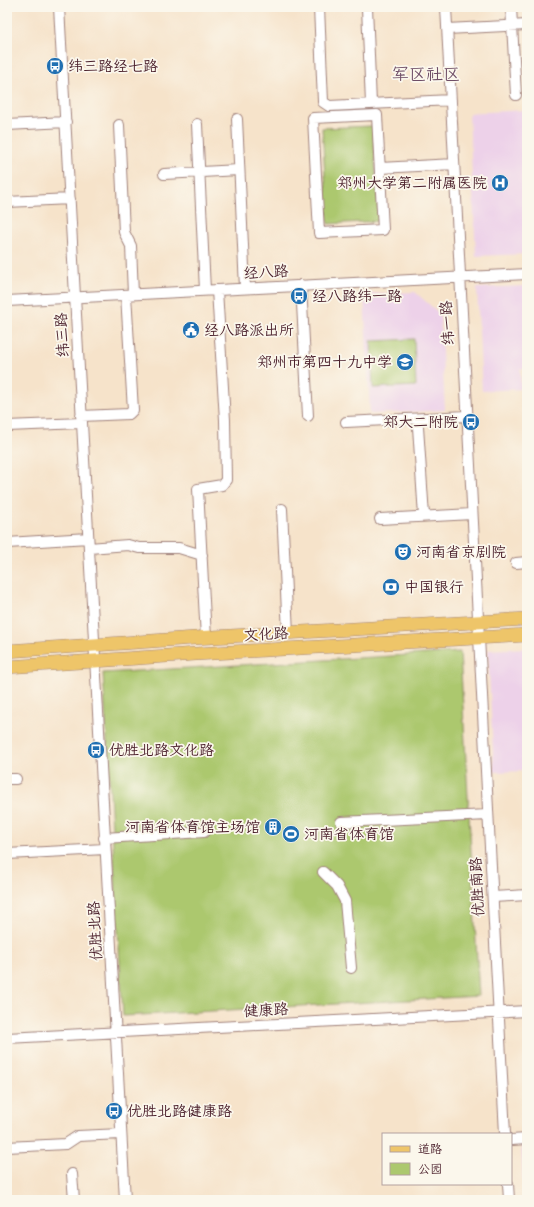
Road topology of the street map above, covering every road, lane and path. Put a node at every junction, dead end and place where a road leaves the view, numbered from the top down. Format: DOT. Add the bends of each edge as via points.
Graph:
graph roads {
  1 [pos="59,7"];
  2 [pos="319,7"];
  3 [pos="367,7"];
  4 [pos="446,7"];
  5 [pos="511,7"];
  6 [pos="527,25"];
  7 [pos="512,26"];
  8 [pos="447,29"];
  9 [pos="516,95"];
  10 [pos="451,100"];
  11 [pos="371,104"];
  12 [pos="236,119"];
  13 [pos="66,122"];
  14 [pos="197,124"];
  15 [pos="7,125"];
  16 [pos="120,125"];
  17 [pos="454,164"];
  18 [pos="380,168"];
  19 [pos="239,170"];
  20 [pos="199,172"];
  21 [pos="164,174"];
  22 [pos="70,199"];
  23 [pos="7,202"];
  24 [pos="527,274"];
  25 [pos="460,277"];
  26 [pos="301,286"];
  27 [pos="245,288"];
  28 [pos="205,290"];
  29 [pos="217,290"];
  30 [pos="130,294"];
  31 [pos="75,297"];
  32 [pos="7,301"];
  33 [pos="308,416"];
  34 [pos="467,416"];
  35 [pos="82,420"];
  36 [pos="346,422"];
  37 [pos="7,426"];
  38 [pos="418,427"];
  39 [pos="282,509"];
  40 [pos="472,514"];
  41 [pos="424,516"];
  42 [pos="380,519"];
  43 [pos="7,543"];
  44 [pos="88,543"];
  45 [pos="202,555"];
  46 [pos="516,562"];
  47 [pos="527,562"];
  48 [pos="527,620"];
  49 [pos="478,622"];
  50 [pos="288,633"];
  51 [pos="527,635"];
  52 [pos="206,638"];
  53 [pos="479,638"];
  54 [pos="94,645"];
  55 [pos="7,651"];
  56 [pos="95,661"];
  57 [pos="7,667"];
  58 [pos="488,815"];
  59 [pos="341,822"];
  60 [pos="204,832"];
  61 [pos="104,838"];
  62 [pos="105,849"];
  63 [pos="7,854"];
  64 [pos="323,872"];
  65 [pos="527,895"];
  66 [pos="493,897"];
  67 [pos="350,968"];
  68 [pos="527,1011"];
  69 [pos="499,1013"];
  70 [pos="115,1032"];
  71 [pos="7,1038"];
  72 [pos="506,1133"];
  73 [pos="121,1134"];
  74 [pos="527,1139"];
  75 [pos="512,1140"];
  76 [pos="7,1147"];
  77 [pos="72,1174"];
  78 [pos="508,1185"];
  79 [pos="74,1200"];
  80 [pos="125,1200"];
  81 [pos="509,1200"];
  1 -- 13 [label="street, 纬三路"];
  2 -- 11 [label="street" via="323,102 329,106"];
  3 -- 11 [label="street"];
  4 -- 8 [label="street, 纬一路"];
  5 -- 7 [label="street"];
  6 -- 7 [label="street"];
  7 -- 8 [label="street"];
  7 -- 9 [label="street"];
  8 -- 10 [label="street, 纬一路"];
  10 -- 11 [label="street"];
  10 -- 17 [label="street, 纬一路"];
  12 -- 19 [label="street"];
  13 -- 15 [label="street"];
  13 -- 22 [label="street, 纬三路"];
  14 -- 20 [label="street"];
  16 -- 30 [label="street" via="124,232 131,246"];
  17 -- 18 [label="street"];
  17 -- 25 [label="street, 纬一路"];
  18 -- 18 [label="street" via="383,230 319,233 313,118 377,114"];
  19 -- 20 [label="street"];
  19 -- 27 [label="street"];
  20 -- 21 [label="street"];
  20 -- 28 [label="street"];
  22 -- 23 [label="street"];
  22 -- 31 [label="street, 纬三路"];
  24 -- 25 [label="street, 经八路"];
  25 -- 26 [label="street, 经八路"];
  25 -- 34 [label="street, 纬一路"];
  26 -- 27 [label="street, 经八路"];
  26 -- 33 [label="street"];
  27 -- 29 [label="street, 经八路"];
  28 -- 29 [label="street, 经八路"];
  28 -- 30 [label="street, 经八路"];
  29 -- 45 [label="street" via="226,480 222,485 198,490"];
  30 -- 31 [label="street, 经八路"];
  30 -- 35 [label="street" via="133,410 129,414"];
  31 -- 32 [label="street, 经八路"];
  31 -- 35 [label="street, 纬三路"];
  34 -- 36 [label="street"];
  34 -- 40 [label="street, 纬一路"];
  35 -- 37 [label="street"];
  35 -- 44 [label="street, 纬三路"];
  38 -- 41 [label="street"];
  39 -- 50 [label="street"];
  40 -- 41 [label="street"];
  40 -- 49 [label="street, 纬一路"];
  41 -- 42 [label="street"];
  43 -- 44 [label="street"];
  44 -- 45 [label="street" via="139,548 179,548"];
  44 -- 54 [label="street, 纬三路"];
  45 -- 52 [label="street"];
  46 -- 47 [label="street"];
  48 -- 49 [label="main road, 文化路"];
  49 -- 50 [label="main road, 文化路"];
  49 -- 53 [label="street, 纬一路"];
  50 -- 52 [label="main road, 文化路"];
  51 -- 53 [label="main road, 文化路"];
  52 -- 54 [label="main road, 文化路"];
  53 -- 56 [label="main road, 文化路"];
  53 -- 58 [label="street, 优胜南路"];
  54 -- 55 [label="main road, 文化路"];
  54 -- 56 [label="street, 纬三路"];
  56 -- 57 [label="main road, 文化路"];
  56 -- 61 [label="street, 优胜北路"];
  58 -- 59 [label="street"];
  58 -- 66 [label="street, 优胜南路"];
  60 -- 61 [label="street"];
  61 -- 62 [label="street, 优胜北路"];
  62 -- 63 [label="street"];
  62 -- 70 [label="street, 优胜北路"];
  64 -- 67 [label="street" via="337,886 345,901"];
  65 -- 66 [label="street"];
  66 -- 69 [label="street, 优胜南路"];
  68 -- 69 [label="street, 健康路"];
  69 -- 70 [label="street, 健康路"];
  69 -- 72 [label="street, 优胜南路"];
  70 -- 71 [label="street, 健康路"];
  70 -- 73 [label="street, 优胜北路"];
  73 -- 76 [label="street" via="78,1136 66,1144"];
  73 -- 80 [label="street, 优胜北路"];
  74 -- 75 [label="street"];
  77 -- 79 [label="street"];
  78 -- 81 [label="street"];
}
